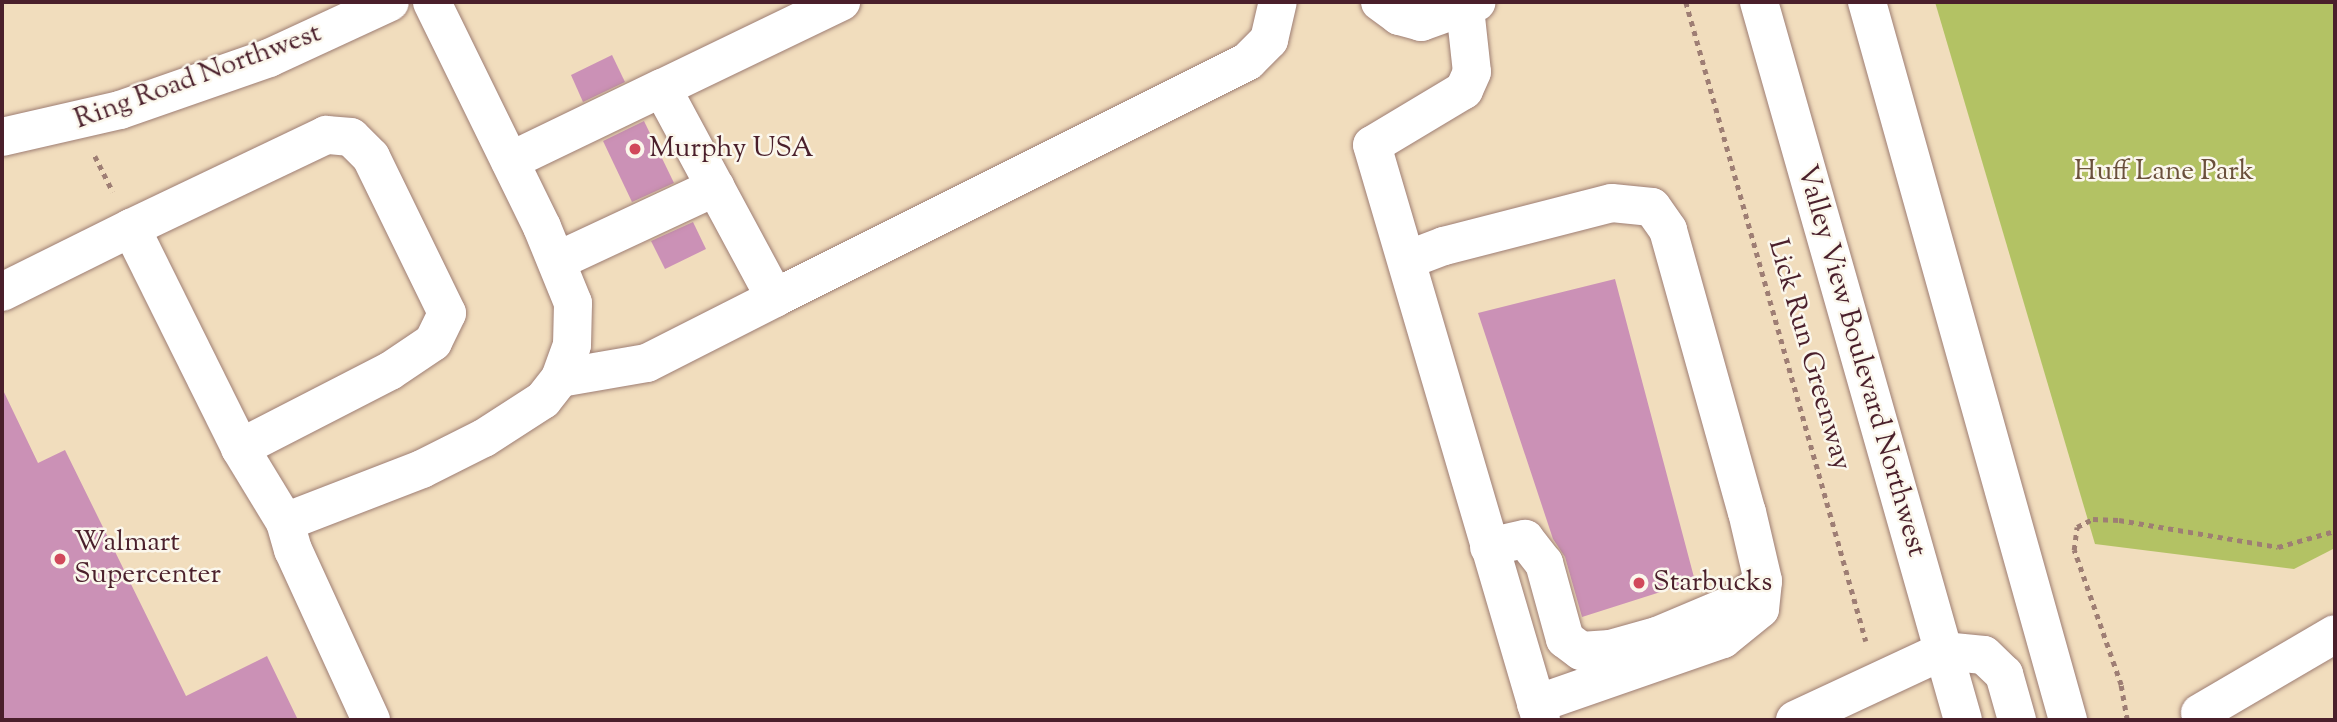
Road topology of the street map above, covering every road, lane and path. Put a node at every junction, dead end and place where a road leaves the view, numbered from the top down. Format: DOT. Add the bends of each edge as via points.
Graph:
graph roads {
  1 [pos="390,2"];
  2 [pos="432,2"];
  3 [pos="841,2"];
  4 [pos="1278,2"];
  5 [pos="1380,2"];
  6 [pos="1686,2"];
  7 [pos="1759,2"];
  8 [pos="1867,2"];
  9 [pos="1471,5"];
  10 [pos="662,88"];
  11 [pos="50,128"];
  12 [pos="2,137"];
  13 [pos="510,161"];
  14 [pos="716,187"];
  15 [pos="131,228"];
  16 [pos="1407,260"];
  17 [pos="556,261"];
  18 [pos="2,292"];
  19 [pos="775,298"];
  20 [pos="560,378"];
  21 [pos="240,449"];
  22 [pos="285,522"];
  23 [pos="2335,531"];
  24 [pos="1489,547"];
  25 [pos="1763,581"];
  26 [pos="2335,634"];
  27 [pos="1943,651"];
  28 [pos="1877,685"];
  29 [pos="1538,712"];
  30 [pos="2195,718"];
  31 [pos="372,720"];
  32 [pos="1795,720"];
  33 [pos="1963,720"];
  34 [pos="2017,720"];
  35 [pos="2068,720"];
  36 [pos="2127,720"];
  1 -- 11 [label="main road, Ring Road Northwest" via="269,58 120,110"];
  2 -- 13 [label="main road"];
  3 -- 10 [label="main road"];
  4 -- 19 [label="main road" via="1269,40 1248,61"];
  5 -- 9 [label="main road" via="1399,16 1421,22"];
  6 -- 28 [label="path, Lick Run Greenway" via="1851,578"];
  7 -- 27 [label="main road, Valley View Boulevard Northwest"];
  8 -- 35 [label="main road"];
  9 -- 16 [label="main road" via="1472,72 1464,90 1372,145"];
  10 -- 13 [label="main road"];
  10 -- 14 [label="main road"];
  11 -- 12 [label="main road, Ring Road Northwest"];
  11 -- 15 [label="path" via="94,153"];
  13 -- 17 [label="main road"];
  14 -- 17 [label="main road"];
  14 -- 19 [label="main road"];
  15 -- 18 [label="main road"];
  15 -- 21 [label="main road"];
  15 -- 21 [label="main road" via="326,135 351,137 371,158 428,265 447,313 433,342 390,371"];
  16 -- 24 [label="main road"];
  16 -- 25 [label="main road" via="1444,246 1612,203 1652,207 1668,230"];
  17 -- 20 [label="main road" via="575,317 572,345"];
  19 -- 20 [label="main road" via="647,363"];
  20 -- 22 [label="main road" via="543,400 484,438 422,469"];
  21 -- 22 [label="main road"];
  22 -- 31 [label="main road" via="293,550"];
  23 -- 36 [label="path" via="2278,547 2119,520 2093,519 2077,527 2074,550 2121,685"];
  24 -- 25 [label="main road" via="1525,539 1544,562 1565,639 1581,651 1610,649 1657,636 1735,603"];
  24 -- 29 [label="main road"];
  25 -- 29 [label="main road" via="1760,609 1723,639"];
  26 -- 30 [label="main road"];
  27 -- 28 [label="main road"];
  27 -- 33 [label="main road, Valley View Boulevard Northwest"];
  27 -- 34 [label="main road" via="1984,654 2004,674"];
  28 -- 32 [label="main road"];
}
